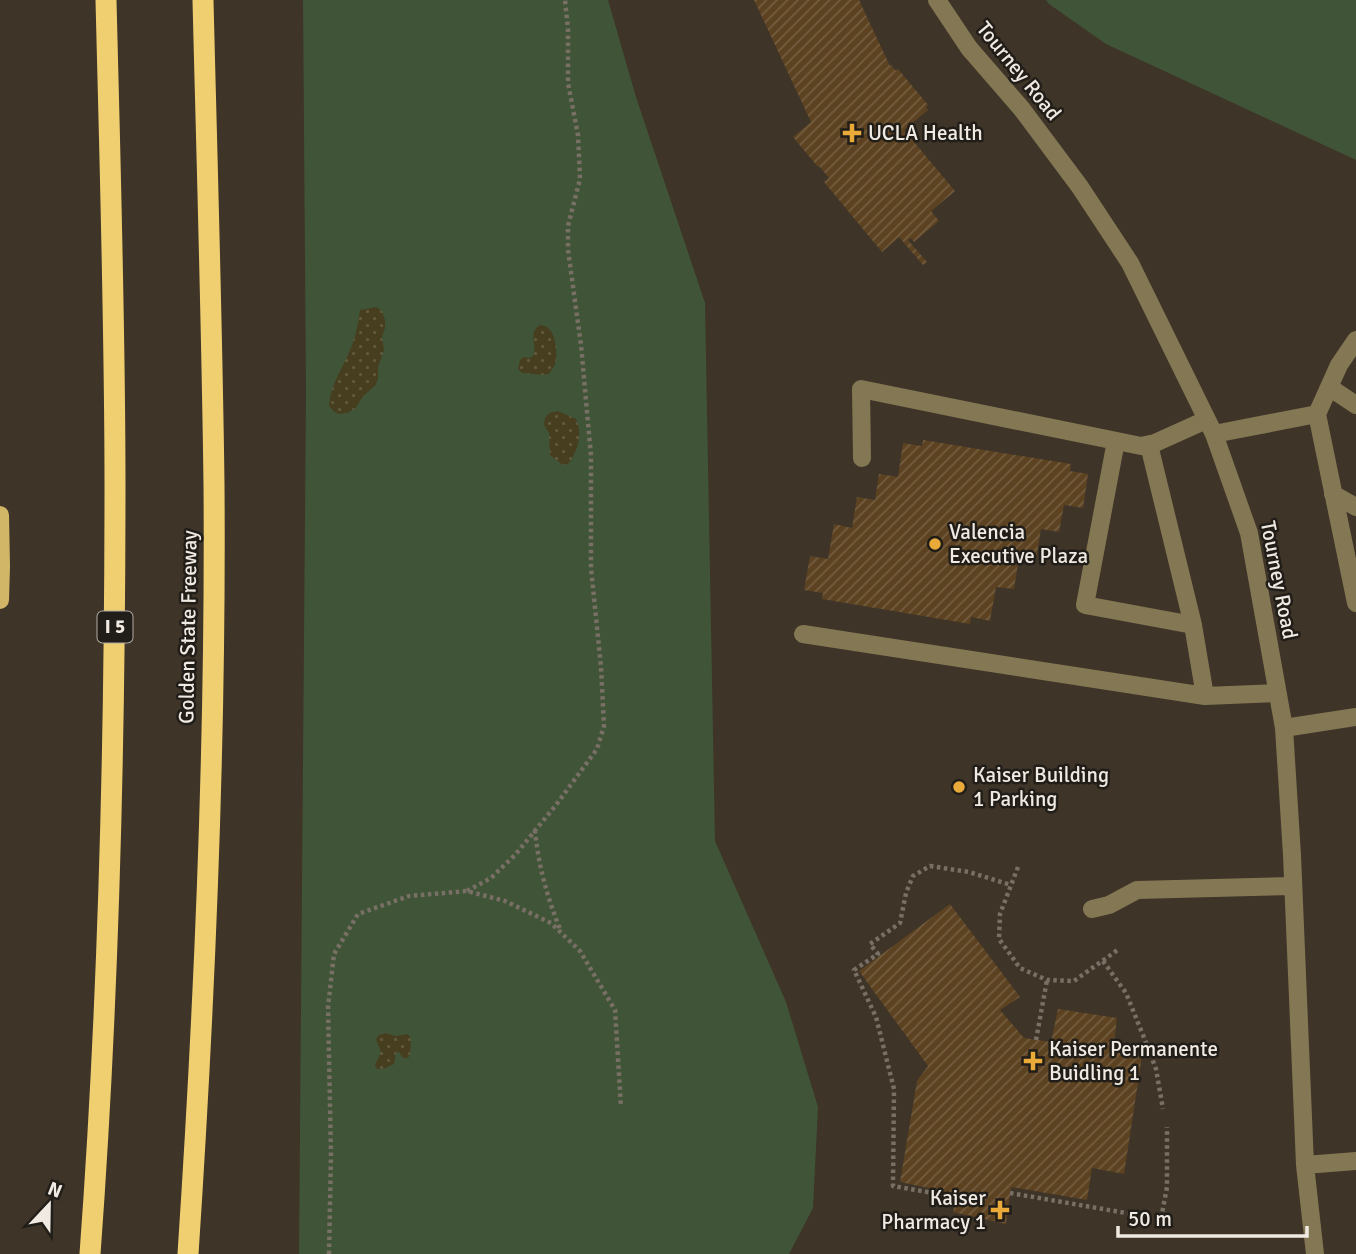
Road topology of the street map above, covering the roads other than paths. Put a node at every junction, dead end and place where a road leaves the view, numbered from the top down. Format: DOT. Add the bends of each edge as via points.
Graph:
graph roads {
  1 [pos="106,0"];
  2 [pos="203,0"];
  3 [pos="937,0"];
  4 [pos="1356,340"];
  5 [pos="1329,387"];
  6 [pos="1356,405"];
  7 [pos="1317,414"];
  8 [pos="1210,427"];
  9 [pos="1116,441"];
  10 [pos="1149,444"];
  11 [pos="862,458"];
  12 [pos="1333,494"];
  13 [pos="1356,507"];
  14 [pos="0,515"];
  15 [pos="0,600"];
  16 [pos="1356,603"];
  17 [pos="1193,625"];
  18 [pos="803,634"];
  19 [pos="1278,693"];
  20 [pos="1205,696"];
  21 [pos="1356,717"];
  22 [pos="1284,728"];
  23 [pos="1293,886"];
  24 [pos="1092,909"];
  25 [pos="1356,1161"];
  26 [pos="1305,1165"];
  27 [pos="90,1254"];
  28 [pos="188,1254"];
  29 [pos="1315,1254"];
  1 -- 27 [label="highway, I 5" via="115,682"];
  2 -- 28 [label="highway, Golden State Freeway" via="214,486 213,671 208,880"];
  3 -- 8 [label="street, Tourney Road" via="969,48 1021,107 1080,187 1130,263"];
  4 -- 5 [label="street"];
  5 -- 6 [label="street"];
  5 -- 7 [label="street"];
  7 -- 8 [label="street"];
  7 -- 12 [label="street"];
  8 -- 10 [label="street"];
  8 -- 19 [label="street, Tourney Road" via="1249,533"];
  9 -- 10 [label="street"];
  9 -- 11 [label="street" via="861,389"];
  9 -- 17 [label="street" via="1084,605"];
  10 -- 17 [label="street"];
  12 -- 13 [label="street"];
  12 -- 16 [label="street"];
  14 -- 15 [label="main road"];
  17 -- 20 [label="street"];
  18 -- 20 [label="street"];
  19 -- 20 [label="street"];
  19 -- 22 [label="street, Tourney Road"];
  21 -- 22 [label="street"];
  22 -- 23 [label="street, Tourney Road"];
  23 -- 24 [label="street" via="1137,890"];
  23 -- 26 [label="street, Tourney Road"];
  25 -- 26 [label="street"];
  26 -- 29 [label="street, Tourney Road"];
}
